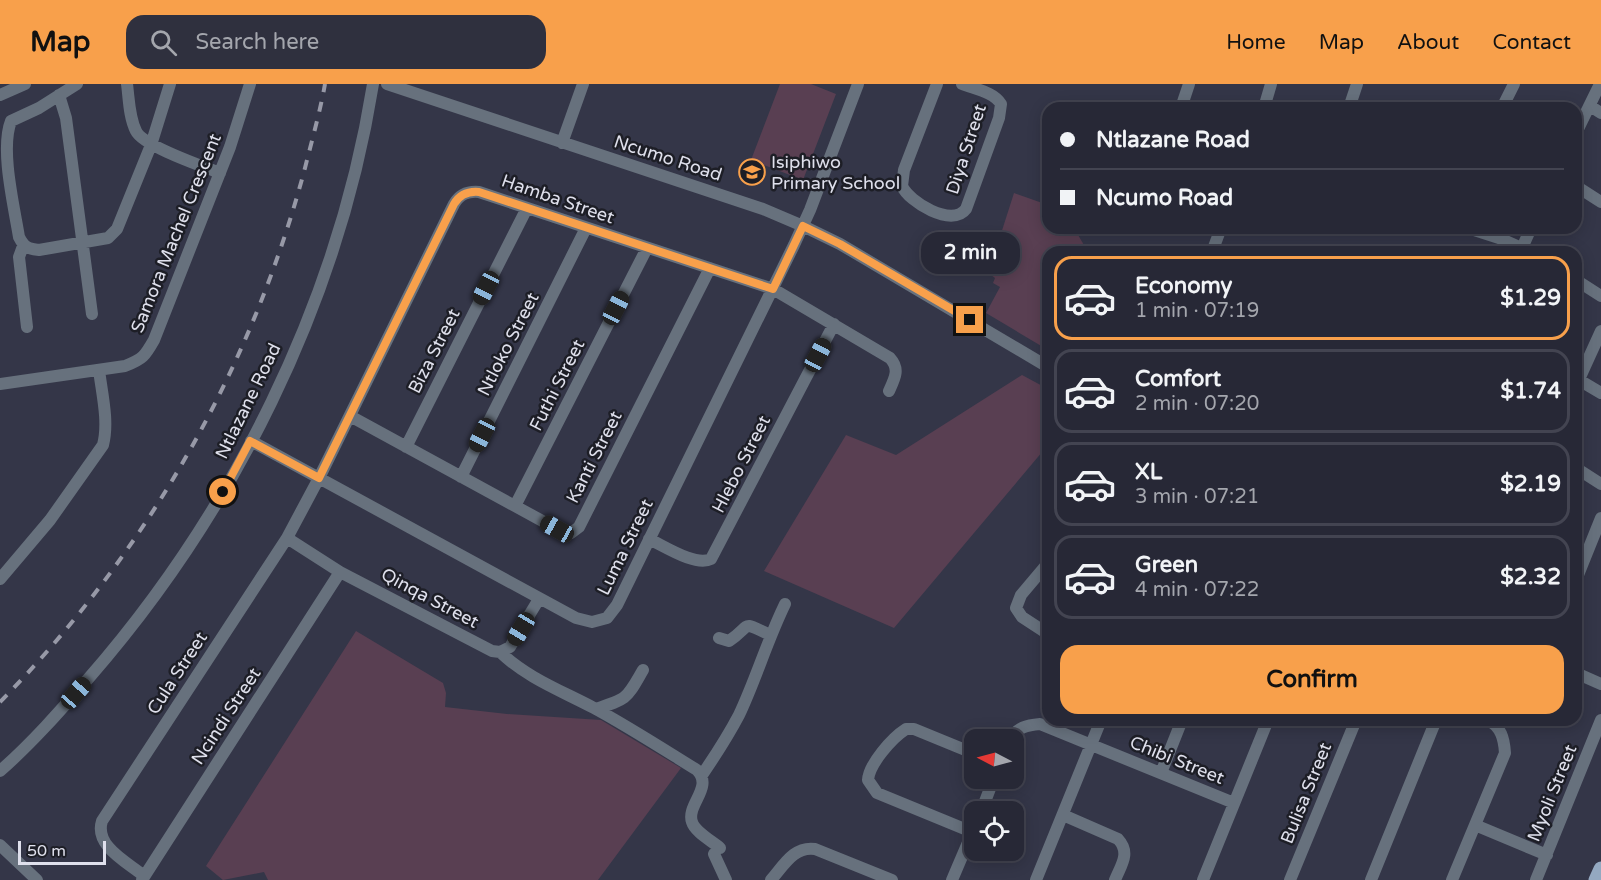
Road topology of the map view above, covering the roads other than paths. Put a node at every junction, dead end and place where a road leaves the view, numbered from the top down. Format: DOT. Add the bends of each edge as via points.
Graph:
graph roads {
  1 [pos="25,84"];
  2 [pos="77,84"];
  3 [pos="127,84"];
  4 [pos="170,84"];
  5 [pos="250,84"];
  6 [pos="373,84"];
  7 [pos="387,84"];
  8 [pos="583,84"];
  9 [pos="858,84"];
  10 [pos="937,84"];
  11 [pos="962,84"];
  12 [pos="1189,84"];
  13 [pos="1272,84"];
  14 [pos="1357,84"];
  15 [pos="1514,84"];
  16 [pos="1600,84"];
  17 [pos="0,95"];
  18 [pos="59,95"];
  19 [pos="1183,102"];
  20 [pos="1266,102"];
  21 [pos="1352,102"];
  22 [pos="1505,102"];
  23 [pos="1590,106"];
  24 [pos="1601,113"];
  25 [pos="1582,121"];
  26 [pos="562,143"];
  27 [pos="152,145"];
  28 [pos="220,173"];
  29 [pos="1582,190"];
  30 [pos="1601,202"];
  31 [pos="527,208"];
  32 [pos="803,226"];
  33 [pos="586,228"];
  34 [pos="1484,234"];
  35 [pos="83,243"];
  36 [pos="23,246"];
  37 [pos="1515,246"];
  38 [pos="647,248"];
  39 [pos="710,268"];
  40 [pos="1582,284"];
  41 [pos="773,289"];
  42 [pos="1601,296"];
  43 [pos="92,314"];
  44 [pos="834,324"];
  45 [pos="27,327"];
  46 [pos="1601,331"];
  47 [pos="1042,363"];
  48 [pos="99,370"];
  49 [pos="1582,374"];
  50 [pos="0,384"];
  51 [pos="1582,385"];
  52 [pos="889,391"];
  53 [pos="1601,393"];
  54 [pos="350,416"];
  55 [pos="250,441"];
  56 [pos="406,447"];
  57 [pos="1582,472"];
  58 [pos="461,477"];
  59 [pos="319,478"];
  60 [pos="1601,484"];
  61 [pos="516,506"];
  62 [pos="1601,518"];
  63 [pos="287,538"];
  64 [pos="649,539"];
  65 [pos="1582,565"];
  66 [pos="1042,570"];
  67 [pos="340,572"];
  68 [pos="0,579"];
  69 [pos="539,599"];
  70 [pos="785,604"];
  71 [pos="1042,630"];
  72 [pos="770,635"];
  73 [pos="719,638"];
  74 [pos="500,652"];
  75 [pos="643,670"];
  76 [pos="1582,676"];
  77 [pos="1601,684"];
  78 [pos="596,709"];
  79 [pos="1601,720"];
  80 [pos="1042,725"];
  81 [pos="1045,726"];
  82 [pos="1099,726"];
  83 [pos="1180,726"];
  84 [pos="1266,726"];
  85 [pos="1354,726"];
  86 [pos="1434,726"];
  87 [pos="1495,726"];
  88 [pos="1022,729"];
  89 [pos="1091,745"];
  90 [pos="964,749"];
  91 [pos="0,771"];
  92 [pos="1161,773"];
  93 [pos="702,775"];
  94 [pos="1234,803"];
  95 [pos="1063,814"];
  96 [pos="964,824"];
  97 [pos="1475,825"];
  98 [pos="0,845"];
  99 [pos="964,852"];
  100 [pos="1547,855"];
  101 [pos="1601,869"];
  102 [pos="143,878"];
  103 [pos="37,880"];
  104 [pos="726,880"];
  105 [pos="771,880"];
  106 [pos="892,880"];
  107 [pos="952,880"];
  108 [pos="1036,880"];
  109 [pos="1115,880"];
  110 [pos="1203,880"];
  111 [pos="1290,880"];
  112 [pos="1371,880"];
  113 [pos="1452,880"];
  114 [pos="1536,880"];
  115 [pos="1596,880"];
  1 -- 17 [label="street"];
  2 -- 18 [label="street"];
  3 -- 27 [label="street" via="137,134"];
  4 -- 27 [label="street"];
  5 -- 28 [label="street, Samora Machel Crescent"];
  6 -- 55 [label="street, Ntlazane Road" via="357,164 324,272 288,364"];
  7 -- 26 [label="street, Ncumo Road"];
  8 -- 26 [label="street"];
  9 -- 32 [label="street, Luma Street"];
  10 -- 11 [label="street, Diya Street" via="904,170 902,186 910,197 952,217 966,208 1001,104 992,95"];
  12 -- 19 [label="street"];
  13 -- 20 [label="street"];
  14 -- 21 [label="street"];
  15 -- 22 [label="street"];
  16 -- 23 [label="street"];
  18 -- 35 [label="street" via="66,118"];
  18 -- 36 [label="street" via="11,121 6,132"];
  23 -- 24 [label="street"];
  23 -- 25 [label="street"];
  26 -- 32 [label="street, Ncumo Road" via="763,209"];
  27 -- 28 [label="street"];
  27 -- 35 [label="street" via="117,229 108,238"];
  28 -- 48 [label="street, Samora Machel Crescent" via="146,355 125,366"];
  29 -- 30 [label="street"];
  31 -- 33 [label="street, Hamba Street"];
  31 -- 54 [label="street, Hamba Street" via="479,192 467,192 456,200"];
  31 -- 56 [label="street, Biza Street"];
  32 -- 41 [label="street, Luma Street"];
  32 -- 47 [label="street, Ncumo Road" via="909,283"];
  33 -- 38 [label="street, Hamba Street"];
  33 -- 58 [label="street, Ntloko Street"];
  34 -- 37 [label="street"];
  35 -- 36 [label="street" via="39,250"];
  35 -- 43 [label="street"];
  36 -- 45 [label="street" via="19,257"];
  38 -- 39 [label="street, Hamba Street"];
  38 -- 61 [label="street, Futhi Street"];
  39 -- 41 [label="street, Hamba Street"];
  39 -- 61 [label="street, Kanti Street" via="579,526 566,532"];
  40 -- 42 [label="street"];
  41 -- 44 [label="street"];
  41 -- 64 [label="street, Luma Street"];
  44 -- 52 [label="street" via="890,357 896,374"];
  44 -- 64 [label="street, Hlebo Street" via="711,559 696,561"];
  46 -- 49 [label="street"];
  48 -- 50 [label="street, Samora Machel Crescent"];
  48 -- 68 [label="street" via="105,422 103,445 50,520"];
  51 -- 53 [label="street"];
  54 -- 56 [label="street, Kanti Street"];
  54 -- 59 [label="street, Hamba Street"];
  55 -- 59 [label="street, Luma Street"];
  55 -- 91 [label="street, Ntlazane Road" via="190,544 140,616 64,707"];
  56 -- 58 [label="street, Kanti Street"];
  57 -- 60 [label="street"];
  58 -- 61 [label="street, Kanti Street"];
  59 -- 63 [label="street, Cula Street"];
  59 -- 69 [label="street, Luma Street"];
  62 -- 65 [label="street"];
  63 -- 67 [label="street, Qinqa Street"];
  63 -- 102 [label="street, Cula Street" via="102,821 104,843"];
  64 -- 69 [label="street, Luma Street" via="607,618 584,621"];
  66 -- 71 [label="street" via="1016,608"];
  67 -- 74 [label="street, Qinqa Street"];
  67 -- 102 [label="street, Ncindi Street"];
  69 -- 74 [label="street" via="512,644"];
  70 -- 72 [label="street"];
  72 -- 73 [label="street" via="749,625 729,640"];
  72 -- 93 [label="street" via="738,717"];
  74 -- 78 [label="street, Qinqa Street" via="527,674"];
  75 -- 78 [label="street" via="624,700"];
  76 -- 77 [label="street"];
  78 -- 93 [label="street, Qinqa Street"];
  79 -- 100 [label="street, Myoli Street"];
  80 -- 88 [label="street, Chibi Street"];
  81 -- 89 [label="street, Chibi Street"];
  82 -- 89 [label="street"];
  83 -- 92 [label="street"];
  84 -- 94 [label="street"];
  85 -- 111 [label="street, Bulisa Street"];
  86 -- 112 [label="street"];
  87 -- 97 [label="street" via="1504,737 1505,753"];
  89 -- 92 [label="street, Chibi Street"];
  89 -- 95 [label="street"];
  90 -- 96 [label="street" via="906,729 874,763 868,780 877,793"];
  92 -- 94 [label="street, Chibi Street"];
  93 -- 104 [label="street" via="704,781 692,825 717,851"];
  94 -- 110 [label="street"];
  95 -- 108 [label="street"];
  95 -- 109 [label="street" via="1125,846"];
  97 -- 100 [label="street"];
  97 -- 113 [label="street"];
  98 -- 103 [label="street"];
  99 -- 107 [label="street"];
  100 -- 114 [label="street, Myoli Street"];
  101 -- 115 [label="main road"];
  105 -- 106 [label="street" via="797,850 806,848"];
}
